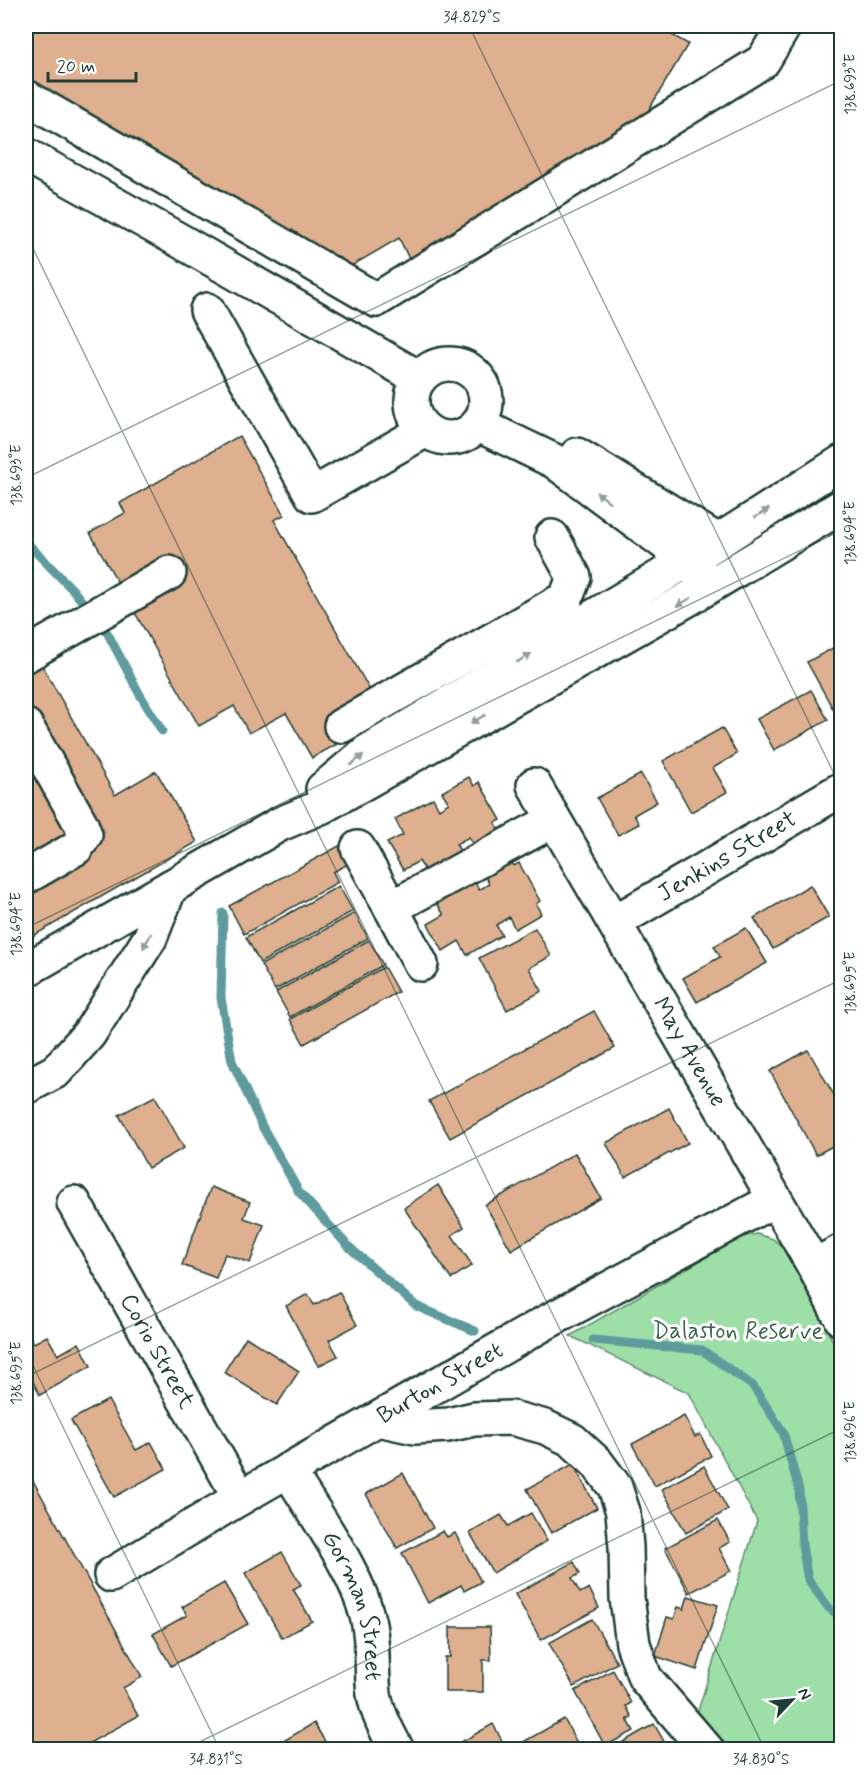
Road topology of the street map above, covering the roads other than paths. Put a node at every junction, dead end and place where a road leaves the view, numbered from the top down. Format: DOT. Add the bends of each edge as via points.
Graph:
graph roads {
  1 [pos="784,26"];
  2 [pos="26,97"];
  3 [pos="26,155"];
  4 [pos="207,310"];
  5 [pos="419,378"];
  6 [pos="483,414"];
  7 [pos="426,430"];
  8 [pos="842,462"];
  9 [pos="842,506"];
  10 [pos="552,537"];
  11 [pos="700,552"];
  12 [pos="169,573"];
  13 [pos="715,583"];
  14 [pos="26,655"];
  15 [pos="26,726"];
  16 [pos="341,726"];
  17 [pos="534,785"];
  18 [pos="842,789"];
  19 [pos="554,820"];
  20 [pos="280,824"];
  21 [pos="358,848"];
  22 [pos="26,877"];
  23 [pos="170,887"];
  24 [pos="391,908"];
  25 [pos="615,922"];
  26 [pos="421,963"];
  27 [pos="26,970"];
  28 [pos="26,1087"];
  29 [pos="774,1200"];
  30 [pos="74,1203"];
  31 [pos="828,1259"];
  32 [pos="842,1320"];
  33 [pos="378,1419"];
  34 [pos="288,1470"];
  35 [pos="240,1498"];
  36 [pos="111,1575"];
  37 [pos="397,1749"];
  38 [pos="707,1749"];
  1 -- 2 [label="street" via="763,61 376,300"];
  3 -- 5 [label="street"];
  4 -- 7 [label="street" via="312,495"];
  5 -- 6 [label="street" via="438,365 462,365 472,371 486,391"];
  5 -- 7 [label="street" via="411,400 418,422"];
  6 -- 7 [label="street" via="470,432 459,437 447,439"];
  6 -- 11 [label="street" via="618,479"];
  11 -- 6 [label="street, one-way" via="676,552 554,461"];
  11 -- 8 [label="street, one-way"];
  9 -- 13 [label="street"];
  10 -- 16 [label="street" via="574,577 566,598"];
  11 -- 13 [label="street"];
  20 -- 11 [label="street, one-way" via="367,752"];
  12 -- 14 [label="street"];
  13 -- 20 [label="street, one-way" via="323,806"];
  15 -- 22 [label="street" via="85,835 76,848"];
  17 -- 19 [label="street, May Avenue"];
  18 -- 25 [label="street, Jenkins Street"];
  19 -- 24 [label="street"];
  19 -- 25 [label="street, May Avenue"];
  20 -- 23 [label="street"];
  21 -- 24 [label="street"];
  23 -- 27 [label="street"];
  23 -- 28 [label="street, one-way" via="150,938 89,1034 56,1071"];
  24 -- 26 [label="street"];
  25 -- 29 [label="street, May Avenue"];
  29 -- 31 [label="street, May Avenue"];
  29 -- 33 [label="street, Burton Street" via="552,1319"];
  30 -- 35 [label="street, Corio Street"];
  31 -- 32 [label="street, May Avenue"];
  33 -- 34 [label="street, Burton Street"];
  33 -- 38 [label="street" via="415,1427 512,1418 545,1426 572,1440 597,1463 615,1487 623,1512 633,1644 645,1678"];
  34 -- 35 [label="street, Burton Street"];
  34 -- 37 [label="street, Gorman Street" via="352,1577 367,1616 373,1650 374,1696"];
  35 -- 36 [label="street, Burton Street"];
}
